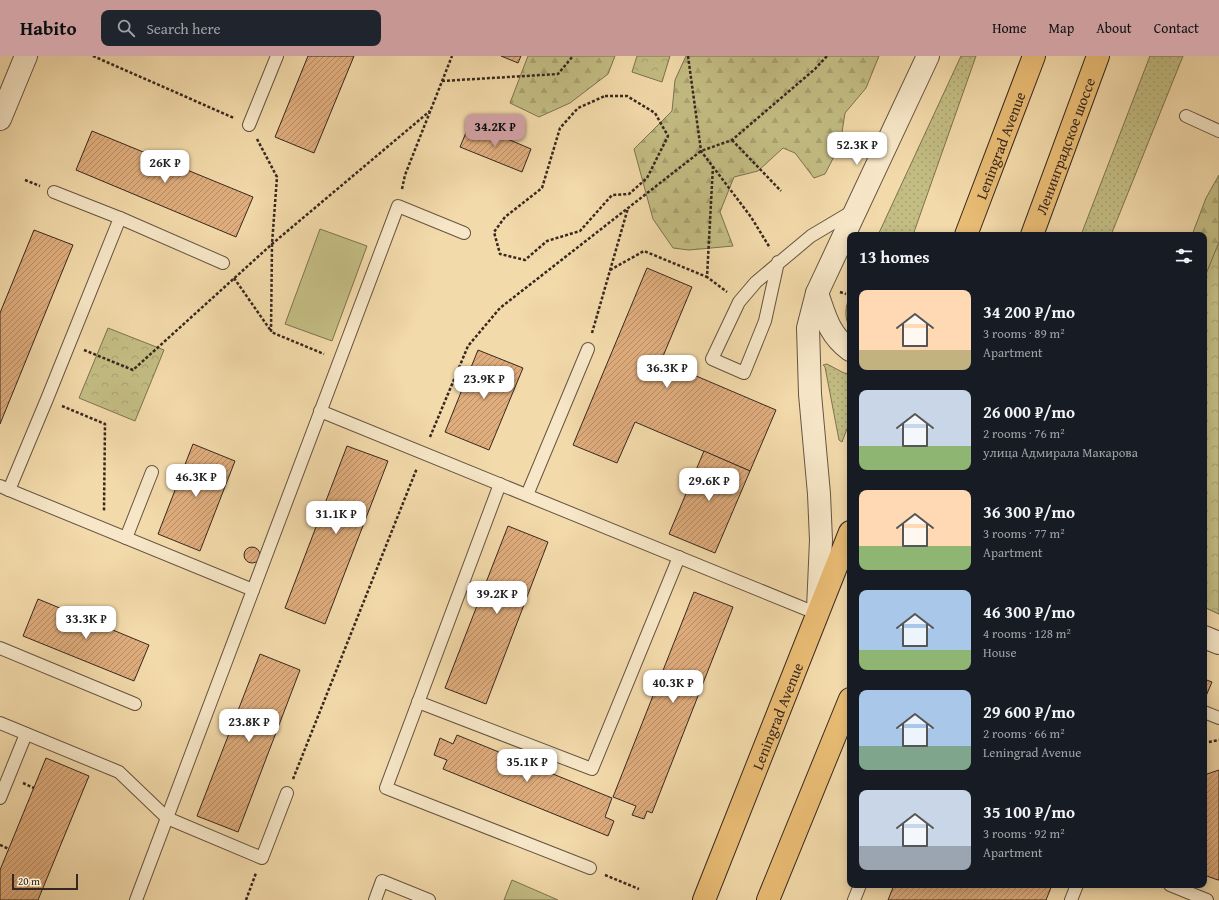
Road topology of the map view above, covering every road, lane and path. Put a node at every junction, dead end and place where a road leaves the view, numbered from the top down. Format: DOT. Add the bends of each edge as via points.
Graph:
graph roads {
  1 [pos="26,56"];
  2 [pos="93,56"];
  3 [pos="104,56"];
  4 [pos="277,56"];
  5 [pos="452,56"];
  6 [pos="573,56"];
  7 [pos="688,56"];
  8 [pos="827,56"];
  9 [pos="928,56"];
  10 [pos="1034,56"];
  11 [pos="1098,56"];
  12 [pos="103,60"];
  13 [pos="442,81"];
  14 [pos="430,111"];
  15 [pos="1186,116"];
  16 [pos="0,119"];
  17 [pos="249,125"];
  18 [pos="1219,131"];
  19 [pos="732,140"];
  20 [pos="701,151"];
  21 [pos="712,166"];
  22 [pos="781,191"];
  23 [pos="54,192"];
  24 [pos="612,195"];
  25 [pos="398,206"];
  26 [pos="628,207"];
  27 [pos="855,210"];
  28 [pos="120,218"];
  29 [pos="967,232"];
  30 [pos="1033,232"];
  31 [pos="464,233"];
  32 [pos="272,244"];
  33 [pos="778,262"];
  34 [pos="223,263"];
  35 [pos="610,270"];
  36 [pos="707,276"];
  37 [pos="234,278"];
  38 [pos="817,293"];
  39 [pos="739,302"];
  40 [pos="272,332"];
  41 [pos="69,343"];
  42 [pos="847,348"];
  43 [pos="588,349"];
  44 [pos="340,360"];
  45 [pos="47,399"];
  46 [pos="320,411"];
  47 [pos="423,453"];
  48 [pos="152,472"];
  49 [pos="500,484"];
  50 [pos="5,488"];
  51 [pos="527,495"];
  52 [pos="104,528"];
  53 [pos="126,538"];
  54 [pos="847,540"];
  55 [pos="679,557"];
  56 [pos="253,590"];
  57 [pos="818,614"];
  58 [pos="1207,638"];
  59 [pos="1219,644"];
  60 [pos="0,648"];
  61 [pos="418,702"];
  62 [pos="135,704"];
  63 [pos="847,706"];
  64 [pos="1207,713"];
  65 [pos="1219,718"];
  66 [pos="0,723"];
  67 [pos="26,734"];
  68 [pos="1219,740"];
  69 [pos="1207,742"];
  70 [pos="287,793"];
  71 [pos="0,798"];
  72 [pos="167,818"];
  73 [pos="0,845"];
  74 [pos="9,849"];
  75 [pos="262,858"];
  76 [pos="590,868"];
  77 [pos="859,888"];
  78 [pos="1076,888"];
  79 [pos="1177,888"];
  80 [pos="639,889"];
  81 [pos="139,899"];
  82 [pos="246,900"];
  83 [pos="374,900"];
  84 [pos="429,900"];
  85 [pos="704,900"];
  86 [pos="768,900"];
  87 [pos="854,900"];
  88 [pos="1071,900"];
  89 [pos="1207,900"];
  1 -- 16 [label="street"];
  2 -- 12 [label="path"];
  3 -- 12 [label="path"];
  4 -- 17 [label="lane"];
  5 -- 13 [label="path"];
  6 -- 13 [label="path" via="558,74"];
  7 -- 20 [label="path"];
  8 -- 19 [label="path"];
  9 -- 27 [label="street"];
  10 -- 29 [label="main road, Leningrad Avenue"];
  11 -- 30 [label="main road, Ленинградское шоссе"];
  12 -- 17 [label="path"];
  13 -- 14 [label="path"];
  14 -- 25 [label="path" via="405,175"];
  14 -- 32 [label="path"];
  15 -- 18 [label="lane"];
  17 -- 32 [label="path" via="277,177"];
  19 -- 20 [label="path"];
  19 -- 22 [label="path"];
  20 -- 21 [label="path"];
  20 -- 26 [label="path"];
  21 -- 33 [label="path" via="751,217"];
  21 -- 36 [label="path"];
  23 -- 28 [label="lane"];
  24 -- 24 [label="path" via="580,231 547,241 525,260 500,254 494,232 505,217 542,188 560,128 578,108 605,96 627,96 655,113 668,136 647,178 629,194"];
  25 -- 31 [label="lane"];
  25 -- 44 [label="lane"];
  26 -- 35 [label="path"];
  26 -- 47 [label="path" via="500,308 468,346"];
  27 -- 33 [label="lane" via="811,236"];
  27 -- 38 [label="street"];
  28 -- 34 [label="lane"];
  28 -- 41 [label="lane"];
  32 -- 37 [label="path"];
  32 -- 40 [label="path"];
  33 -- 39 [label="lane"];
  33 -- 39 [label="lane" via="765,320 744,372 712,358"];
  34 -- 37 [label="path"];
  35 -- 36 [label="path" via="644,251"];
  35 -- 43 [label="path"];
  36 -- 39 [label="path"];
  37 -- 40 [label="path"];
  37 -- 41 [label="path" via="133,370"];
  38 -- 42 [label="street" via="828,324 839,341"];
  38 -- 57 [label="street" via="808,328 810,394 821,540"];
  40 -- 44 [label="path"];
  41 -- 45 [label="lane"];
  43 -- 51 [label="lane"];
  44 -- 46 [label="lane"];
  45 -- 50 [label="lane"];
  45 -- 52 [label="path" via="105,424"];
  46 -- 47 [label="lane"];
  46 -- 56 [label="lane"];
  47 -- 49 [label="lane"];
  47 -- 70 [label="path"];
  48 -- 53 [label="lane"];
  49 -- 51 [label="lane"];
  49 -- 61 [label="lane"];
  50 -- 52 [label="lane"];
  51 -- 55 [label="lane"];
  52 -- 53 [label="lane"];
  53 -- 56 [label="lane"];
  54 -- 57 [label="main road, Leningrad Avenue"];
  55 -- 57 [label="lane"];
  55 -- 61 [label="lane" via="592,769"];
  56 -- 72 [label="lane"];
  57 -- 85 [label="main road, Leningrad Avenue"];
  58 -- 59 [label="street"];
  60 -- 62 [label="lane"];
  61 -- 76 [label="lane" via="386,788"];
  63 -- 86 [label="main road"];
  64 -- 65 [label="lane"];
  66 -- 67 [label="lane"];
  67 -- 71 [label="lane"];
  67 -- 72 [label="lane" via="119,772"];
  68 -- 69 [label="path"];
  70 -- 75 [label="lane"];
  72 -- 75 [label="lane"];
  72 -- 81 [label="lane"];
  73 -- 74 [label="path"];
  75 -- 82 [label="path"];
  76 -- 80 [label="path"];
  77 -- 87 [label="lane"];
  78 -- 88 [label="lane"];
  79 -- 89 [label="lane"];
  83 -- 84 [label="lane" via="382,881"];
}
